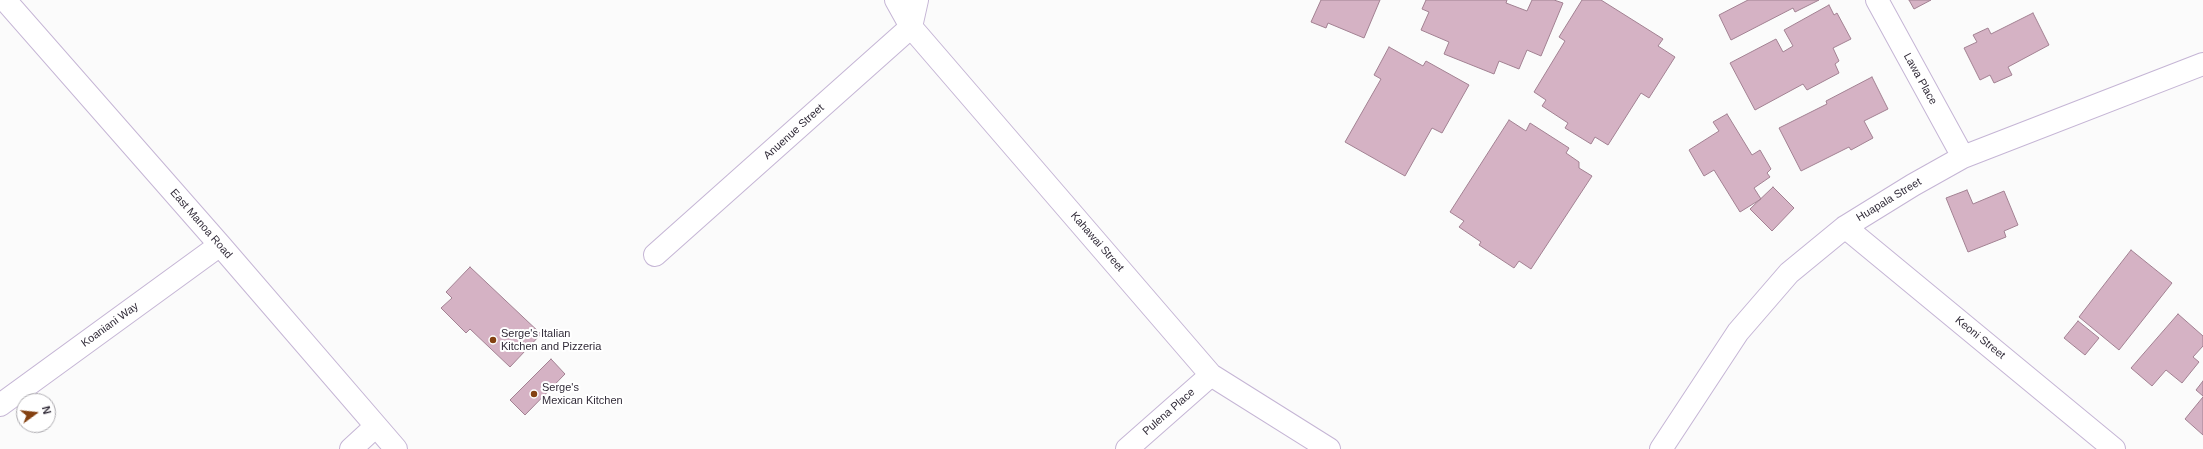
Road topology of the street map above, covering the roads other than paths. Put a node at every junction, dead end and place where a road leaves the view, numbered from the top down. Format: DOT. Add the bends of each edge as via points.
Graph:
graph roads {
  1 [pos="4,0"];
  2 [pos="896,0"];
  3 [pos="917,0"];
  4 [pos="1877,0"];
  5 [pos="911,27"];
  6 [pos="2203,64"];
  7 [pos="1964,157"];
  8 [pos="1845,227"];
  9 [pos="220,245"];
  10 [pos="655,255"];
  11 [pos="1212,375"];
  12 [pos="0,405"];
  13 [pos="376,426"];
  14 [pos="351,449"];
  15 [pos="396,449"];
  16 [pos="1127,449"];
  17 [pos="1329,449"];
  18 [pos="1661,449"];
  19 [pos="2114,449"];
  1 -- 9 [label="street, East Manoa Road"];
  2 -- 5 [label="street, Kahawai Street"];
  3 -- 5 [label="street"];
  4 -- 7 [label="street, Lawa Place"];
  5 -- 10 [label="street, Anuenue Street"];
  5 -- 11 [label="street, Kahawai Street"];
  6 -- 7 [label="street, Huapala Street"];
  7 -- 8 [label="street, Huapala Street"];
  8 -- 18 [label="street, Huapala Street" via="1789,273 1738,332"];
  8 -- 19 [label="street, Keoni Street"];
  9 -- 12 [label="street, Koaniani Way"];
  9 -- 13 [label="street, East Manoa Road"];
  11 -- 16 [label="street, Pulena Place"];
  11 -- 17 [label="street, Kahawai Street"];
  13 -- 14 [label="street"];
  13 -- 15 [label="street, East Manoa Road"];
}
